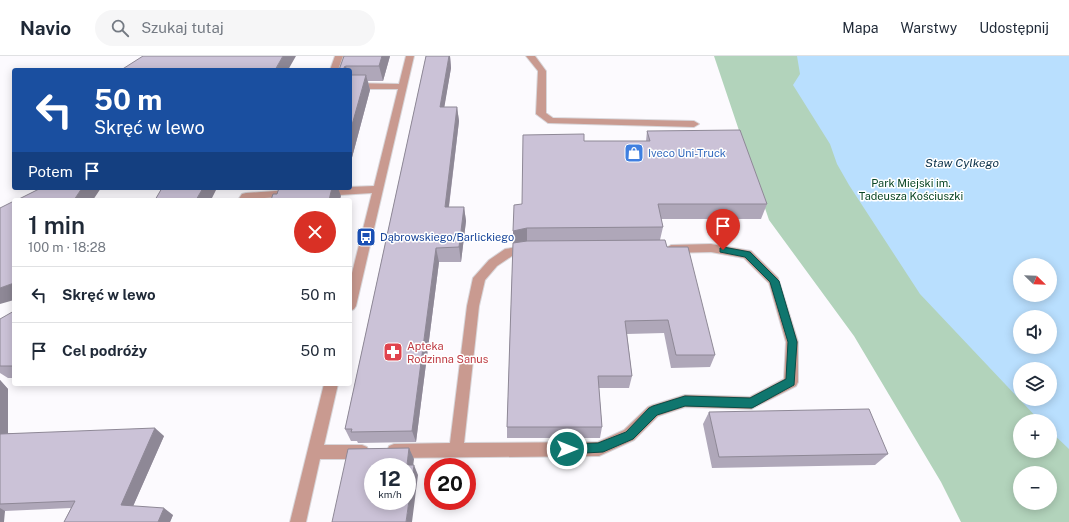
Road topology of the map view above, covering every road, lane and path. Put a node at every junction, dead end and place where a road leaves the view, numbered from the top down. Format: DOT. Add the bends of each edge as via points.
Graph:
graph roads {
  1 [pos="339,56"];
  2 [pos="410,56"];
  3 [pos="530,56"];
  4 [pos="335,68"];
  5 [pos="352,86"];
  6 [pos="404,87"];
  7 [pos="694,124"];
  8 [pos="378,189"];
  9 [pos="315,192"];
  10 [pos="299,193"];
  11 [pos="245,198"];
  12 [pos="543,249"];
  13 [pos="655,249"];
  14 [pos="352,298"];
  15 [pos="331,386"];
  16 [pos="456,450"];
  17 [pos="315,452"];
  18 [pos="298,522"];
  1 -- 4 [label="street"];
  2 -- 6 [label="street"];
  3 -- 7 [label="street" via="542,71 541,114 551,121"];
  5 -- 6 [label="street"];
  6 -- 8 [label="street"];
  8 -- 9 [label="street"];
  8 -- 14 [label="street"];
  10 -- 11 [label="street"];
  12 -- 16 [label="street" via="509,252 493,263 479,278 472,306"];
  13 -- 16 [label="street" via="711,248 747,254 774,281 792,342 791,382 752,403 685,401 653,411 629,435 599,448"];
  15 -- 17 [label="street"];
  16 -- 17 [label="street"];
  17 -- 18 [label="street"];
}
